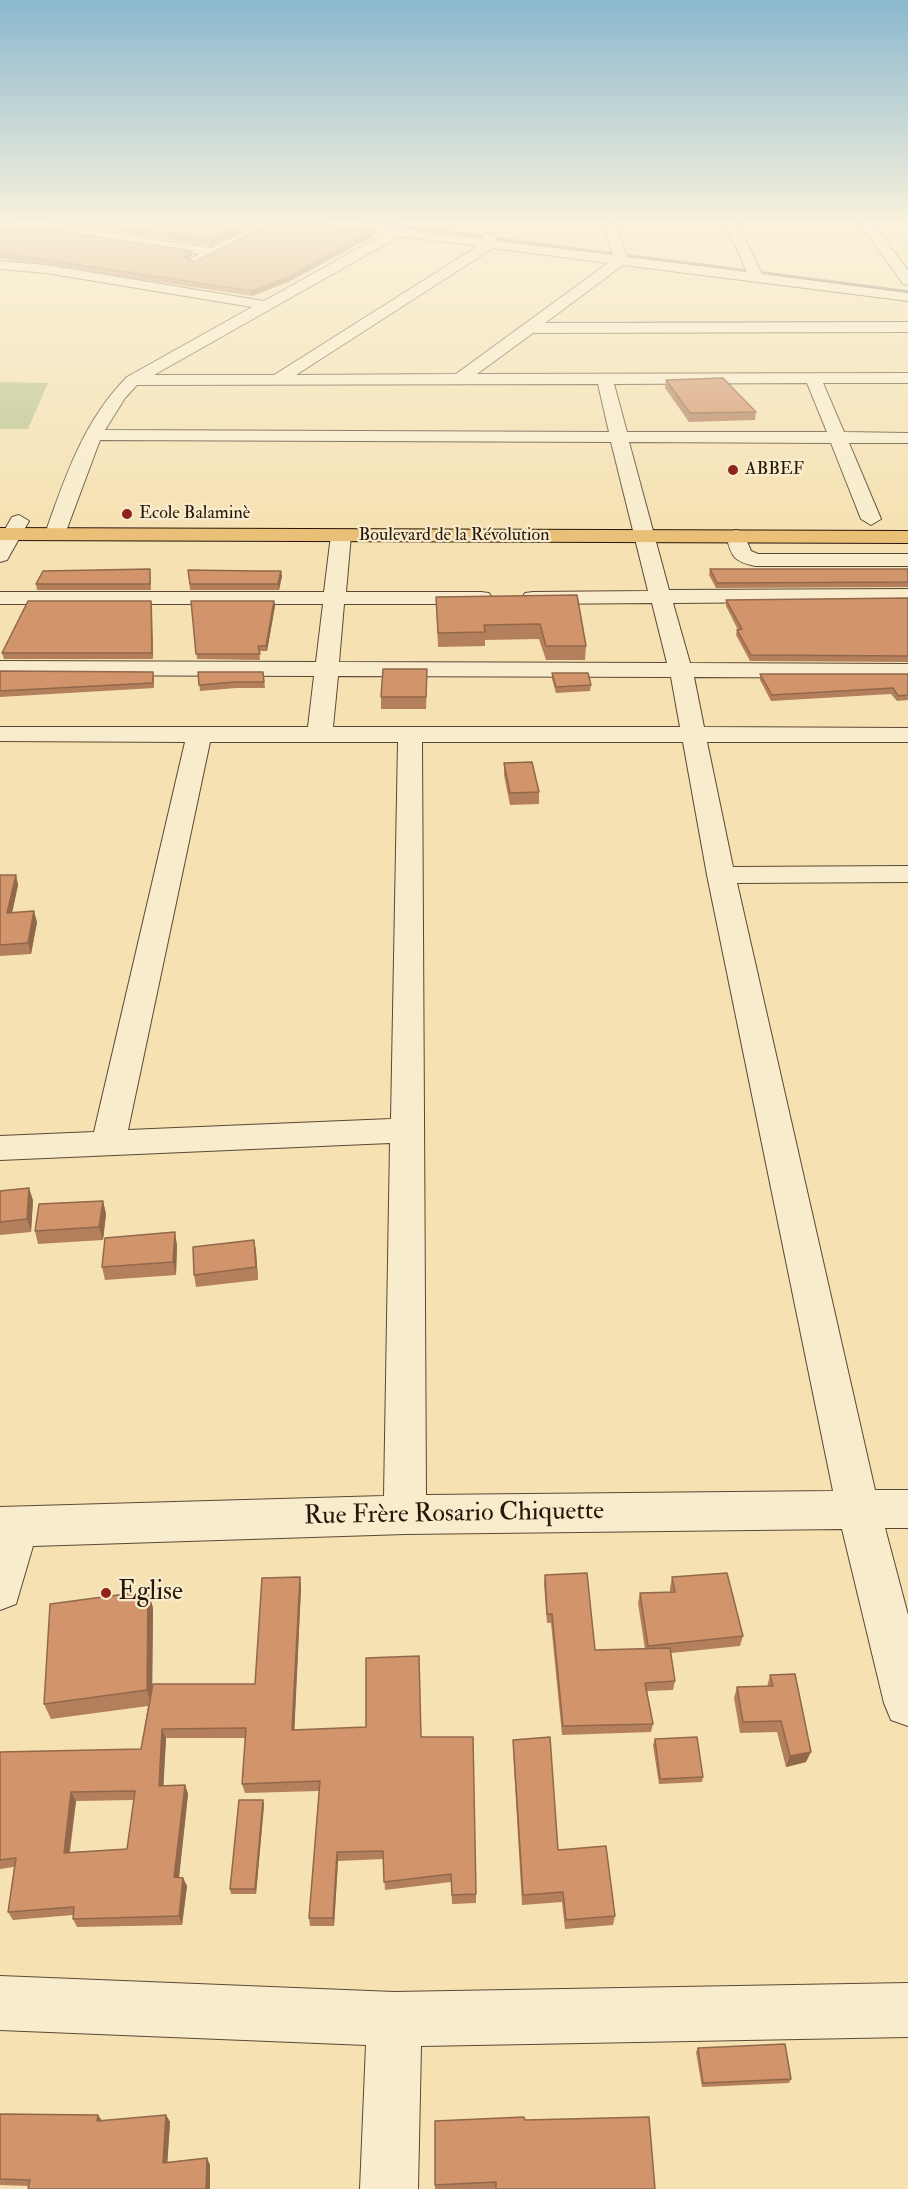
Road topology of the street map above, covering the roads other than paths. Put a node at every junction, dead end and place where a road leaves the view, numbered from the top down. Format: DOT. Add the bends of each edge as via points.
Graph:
graph roads {
  1 [pos="230,325"];
  2 [pos="363,325"];
  3 [pos="536,325"];
  4 [pos="715,327"];
  5 [pos="908,327"];
  6 [pos="532,328"];
  7 [pos="813,378"];
  8 [pos="908,378"];
  9 [pos="278,379"];
  10 [pos="460,379"];
  11 [pos="605,379"];
  12 [pos="133,380"];
  13 [pos="94,435"];
  14 [pos="908,438"];
  15 [pos="621,439"];
  16 [pos="838,439"];
  17 [pos="871,519"];
  18 [pos="908,519"];
  19 [pos="7,527"];
  20 [pos="57,527"];
  21 [pos="642,528"];
  22 [pos="341,535"];
  23 [pos="736,536"];
  24 [pos="908,537"];
  25 [pos="0,556"];
  26 [pos="908,560"];
  27 [pos="908,595"];
  28 [pos="335,597"];
  29 [pos="0,598"];
  30 [pos="663,598"];
  31 [pos="329,667"];
  32 [pos="0,668"];
  33 [pos="681,671"];
  34 [pos="908,671"];
  35 [pos="320,733"];
  36 [pos="410,733"];
  37 [pos="0,734"];
  38 [pos="199,734"];
  39 [pos="695,735"];
  40 [pos="908,735"];
  41 [pos="908,874"];
  42 [pos="721,875"];
  43 [pos="408,1130"];
  44 [pos="108,1143"];
  45 [pos="0,1148"];
  46 [pos="858,1509"];
  47 [pos="908,1509"];
  48 [pos="405,1515"];
  49 [pos="8,1527"];
  50 [pos="0,1589"];
  51 [pos="908,1703"];
  52 [pos="0,2003"];
  53 [pos="908,2010"];
  54 [pos="394,2019"];
  55 [pos="389,2189"];
  1 -- 12 [label="street"];
  2 -- 9 [label="street"];
  3 -- 6 [label="street"];
  4 -- 5 [label="street"];
  4 -- 6 [label="street"];
  6 -- 10 [label="street"];
  7 -- 8 [label="street"];
  7 -- 11 [label="street"];
  7 -- 16 [label="street"];
  9 -- 10 [label="street"];
  9 -- 12 [label="street"];
  10 -- 11 [label="street"];
  11 -- 15 [label="street"];
  12 -- 13 [label="street" via="121,390"];
  13 -- 15 [label="street"];
  13 -- 20 [label="street"];
  14 -- 16 [label="street"];
  15 -- 16 [label="street"];
  15 -- 21 [label="street"];
  16 -- 17 [label="street"];
  17 -- 18 [label="main road, Boulevard de la Révolution"];
  17 -- 21 [label="main road, Boulevard de la Révolution"];
  19 -- 20 [label="main road, Boulevard de la Révolution"];
  19 -- 25 [label="street"];
  20 -- 21 [label="main road, Boulevard de la Révolution"];
  20 -- 22 [label="main road, Boulevard de la Révolution"];
  21 -- 22 [label="main road, Boulevard de la Révolution"];
  21 -- 23 [label="main road, Boulevard de la Révolution"];
  21 -- 30 [label="street"];
  22 -- 28 [label="street"];
  23 -- 24 [label="main road, Boulevard de la Révolution"];
  23 -- 26 [label="street" via="742,555 755,560"];
  27 -- 30 [label="street"];
  28 -- 29 [label="street"];
  28 -- 30 [label="street"];
  28 -- 31 [label="street"];
  30 -- 33 [label="street"];
  31 -- 32 [label="street"];
  31 -- 33 [label="street"];
  31 -- 35 [label="street"];
  33 -- 34 [label="street"];
  33 -- 39 [label="street"];
  35 -- 36 [label="street"];
  35 -- 38 [label="street"];
  36 -- 39 [label="street"];
  36 -- 43 [label="street"];
  37 -- 38 [label="street"];
  38 -- 44 [label="street"];
  39 -- 40 [label="street"];
  39 -- 42 [label="street"];
  41 -- 42 [label="street"];
  42 -- 46 [label="street"];
  43 -- 44 [label="street"];
  43 -- 48 [label="street"];
  44 -- 45 [label="street"];
  46 -- 47 [label="street, Rue Frère Rosario Chiquette"];
  46 -- 48 [label="street, Rue Frère Rosario Chiquette"];
  46 -- 51 [label="street"];
  48 -- 49 [label="street, Rue Frère Rosario Chiquette"];
  49 -- 50 [label="street"];
  52 -- 54 [label="street"];
  53 -- 54 [label="street"];
  54 -- 55 [label="street"];
}
